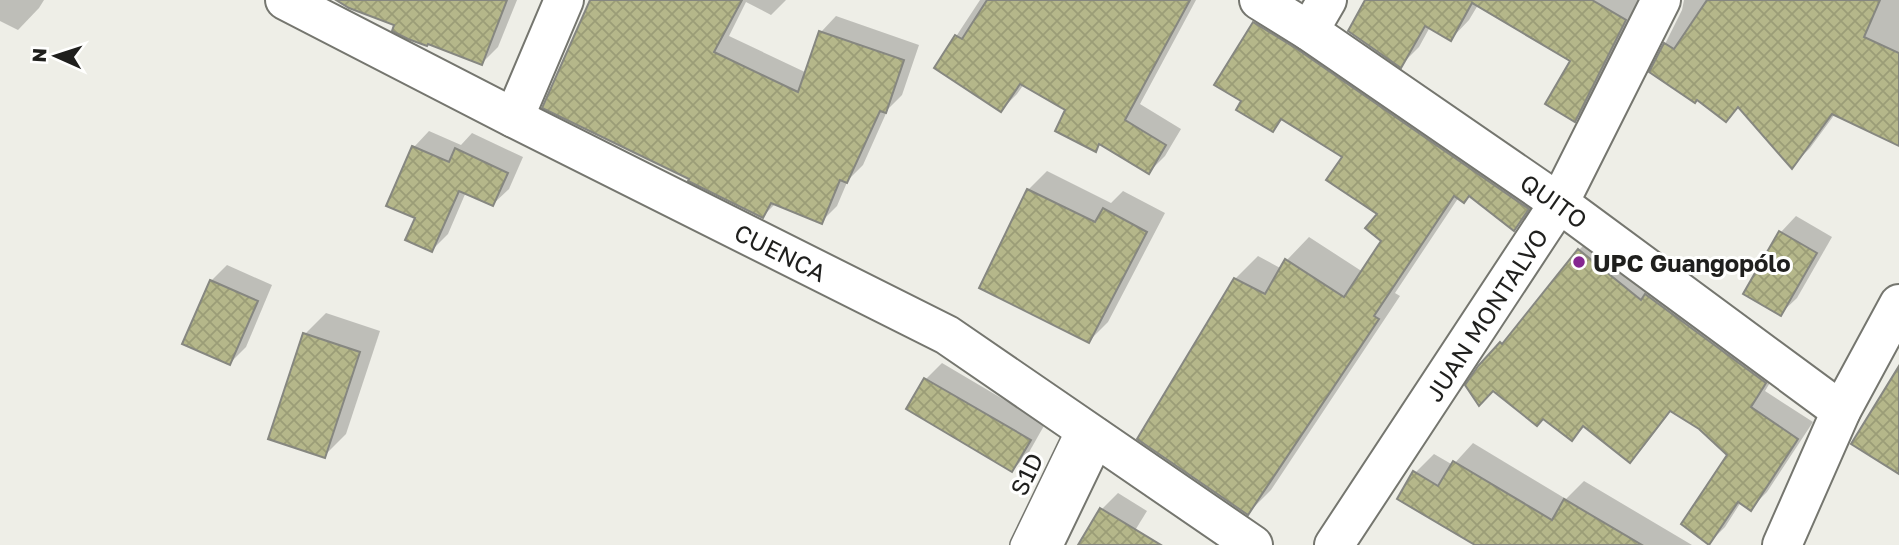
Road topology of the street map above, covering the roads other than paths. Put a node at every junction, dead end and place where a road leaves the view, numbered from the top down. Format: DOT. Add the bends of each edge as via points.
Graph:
graph roads {
  1 [pos="285,0"];
  2 [pos="564,0"];
  3 [pos="1259,0"];
  4 [pos="1661,0"];
  5 [pos="1318,15"];
  6 [pos="514,118"];
  7 [pos="1559,203"];
  8 [pos="1899,304"];
  9 [pos="1841,411"];
  10 [pos="1087,431"];
  11 [pos="1021,545"];
  12 [pos="1043,545"];
  13 [pos="1253,545"];
  14 [pos="1334,545"];
  15 [pos="1782,545"];
  1 -- 6 [label="street, CUENCA"];
  2 -- 6 [label="street"];
  3 -- 5 [label="street, QUITO"];
  4 -- 7 [label="street, JUAN MONTALVO"];
  5 -- 7 [label="street, QUITO"];
  6 -- 10 [label="street, CUENCA" via="947,335"];
  7 -- 9 [label="street, QUITO"];
  7 -- 14 [label="street, JUAN MONTALVO"];
  8 -- 9 [label="street"];
  9 -- 15 [label="street"];
  10 -- 11 [label="lane, S1D"];
  10 -- 12 [label="street"];
  10 -- 13 [label="street, CUENCA"];
}
